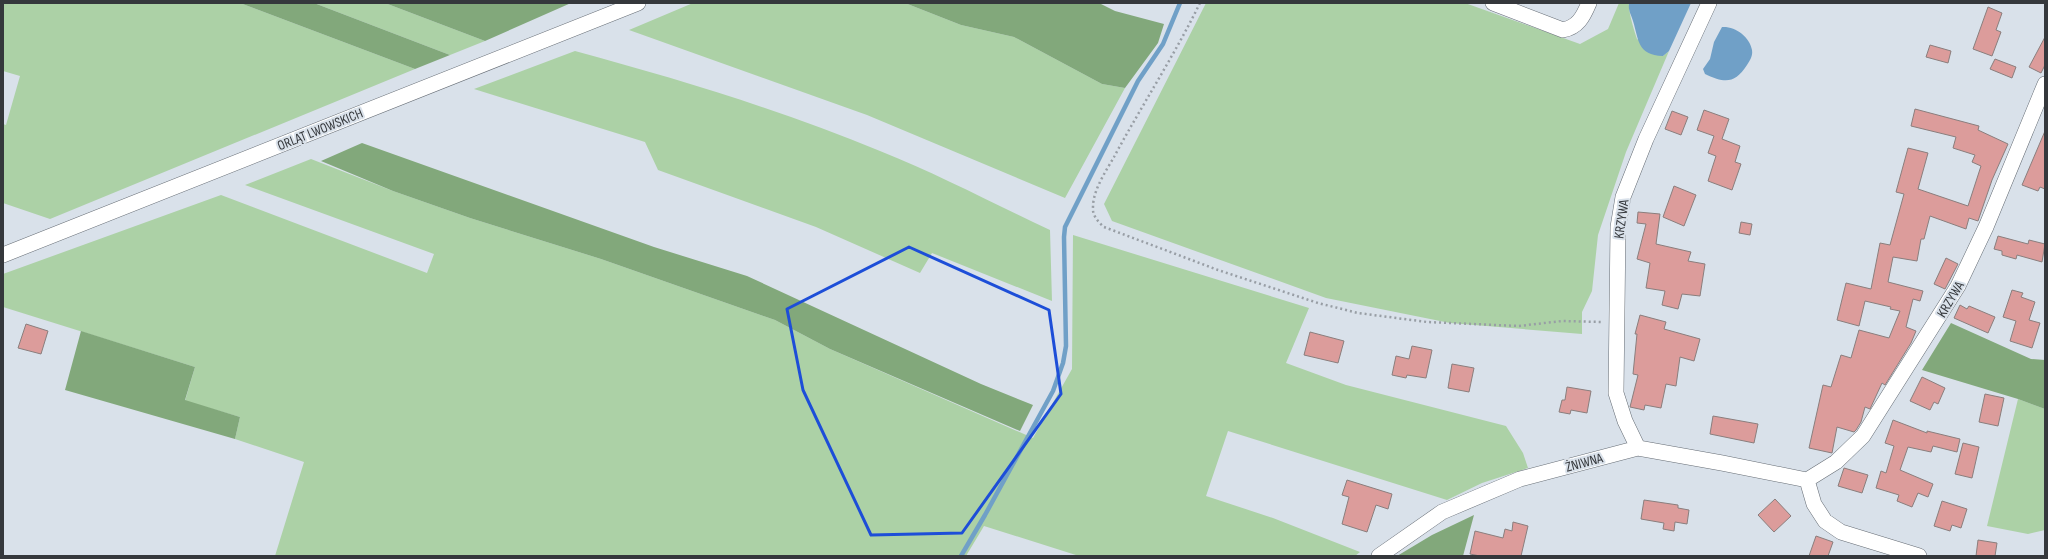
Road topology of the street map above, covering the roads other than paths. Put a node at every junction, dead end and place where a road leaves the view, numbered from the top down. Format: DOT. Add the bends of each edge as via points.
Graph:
graph roads {
  1 [pos="638,3"];
  2 [pos="1494,3"];
  3 [pos="1589,3"];
  4 [pos="1708,3"];
  5 [pos="2045,84"];
  6 [pos="3,255"];
  7 [pos="1638,448"];
  8 [pos="1807,480"];
  9 [pos="1379,556"];
  10 [pos="1919,556"];
  1 -- 6 [label="street, ORLĄT LWOWSKICH"];
  2 -- 3 [label="street" via="1563,30 1578,23"];
  4 -- 7 [label="street, KRZYWA" via="1646,138 1623,197 1618,227 1616,392 1625,421"];
  5 -- 8 [label="street, KRZYWA" via="1986,227 1958,286 1863,436 1836,462"];
  7 -- 8 [label="street, ŻNIWNA"];
  7 -- 9 [label="street, ŻNIWNA" via="1520,479 1442,512"];
  8 -- 10 [label="street" via="1814,504 1824,521 1841,532"];
}
